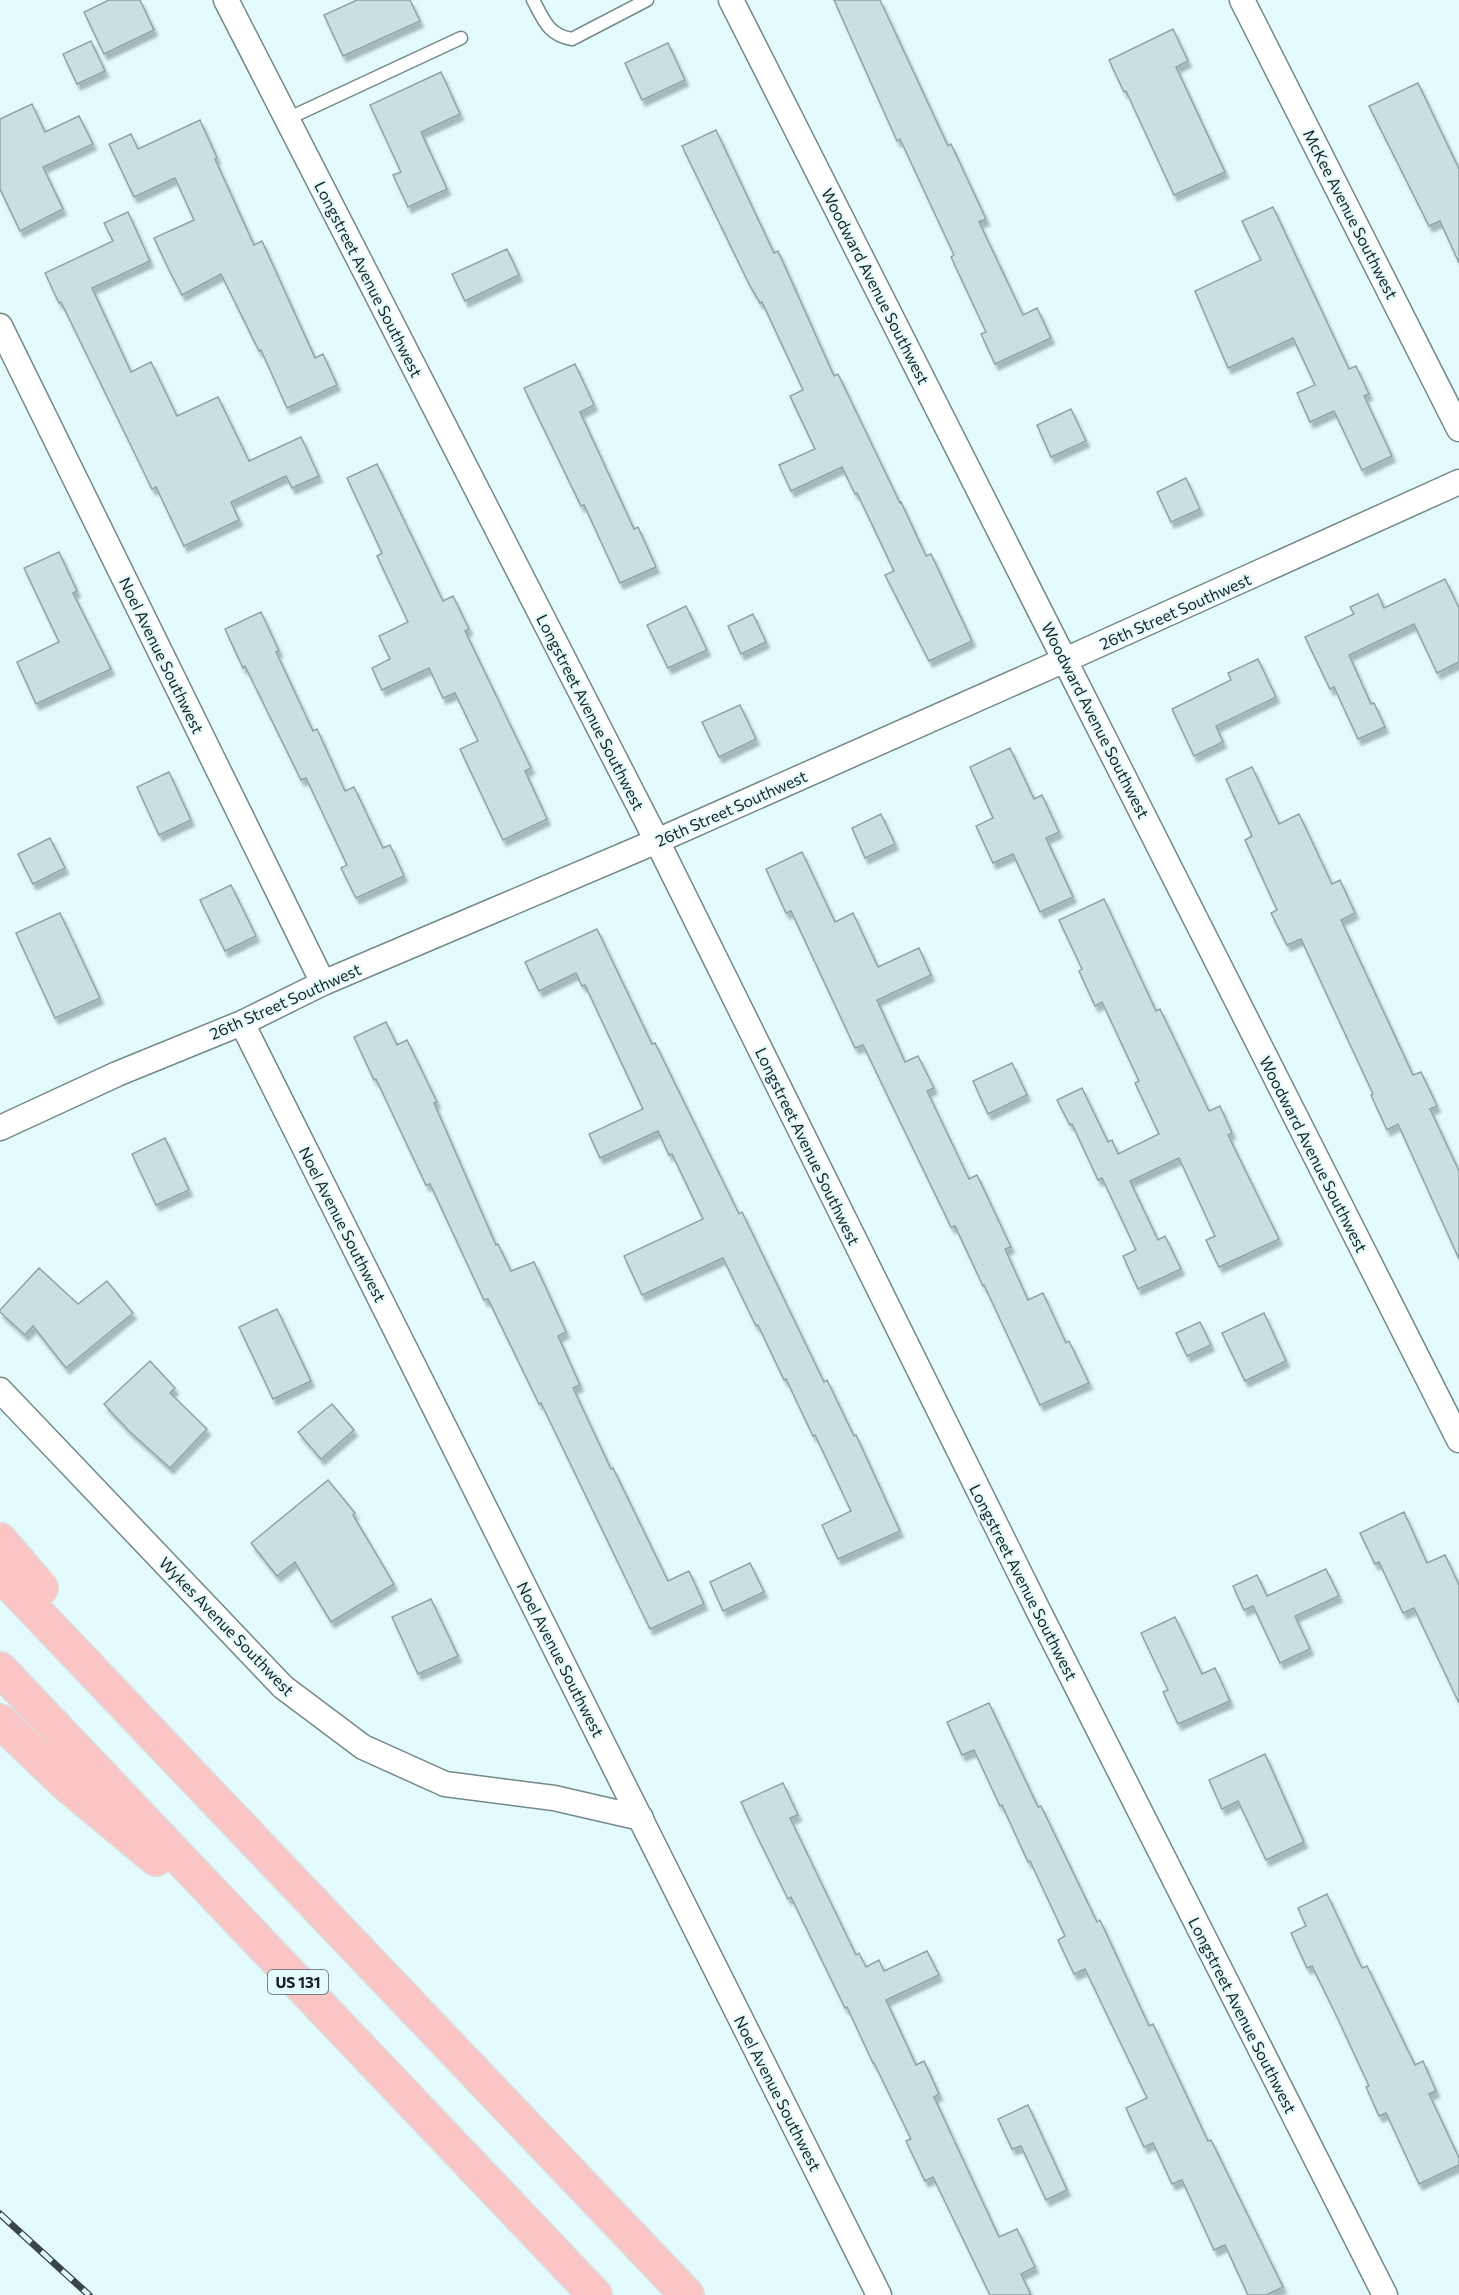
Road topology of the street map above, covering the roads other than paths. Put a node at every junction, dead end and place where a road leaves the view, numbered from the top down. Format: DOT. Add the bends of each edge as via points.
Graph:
graph roads {
  1 [pos="226,0"];
  2 [pos="533,0"];
  3 [pos="647,0"];
  4 [pos="731,0"];
  5 [pos="1242,0"];
  6 [pos="461,38"];
  7 [pos="287,119"];
  8 [pos="0,326"];
  9 [pos="1459,429"];
  10 [pos="1459,482"];
  11 [pos="1065,660"];
  12 [pos="657,841"];
  13 [pos="323,983"];
  14 [pos="242,1023"];
  15 [pos="1,1125"];
  16 [pos="0,1390"];
  17 [pos="1459,1440"];
  18 [pos="0,1540"];
  19 [pos="0,1574"];
  20 [pos="0,1669"];
  21 [pos="0,1721"];
  22 [pos="640,1818"];
  23 [pos="249,1835"];
  24 [pos="275,1957"];
  25 [pos="596,2295"];
  26 [pos="687,2295"];
  27 [pos="879,2295"];
  28 [pos="1385,2295"];
  1 -- 7 [label="street, Longstreet Avenue Southwest"];
  2 -- 3 [label="lane" via="548,28 560,37 572,39"];
  4 -- 11 [label="street, Woodward Avenue Southwest"];
  5 -- 9 [label="street, McKee Avenue Southwest"];
  6 -- 7 [label="lane"];
  7 -- 12 [label="street, Longstreet Avenue Southwest"];
  8 -- 13 [label="street, Noel Avenue Southwest"];
  10 -- 11 [label="street, 26th Street Southwest"];
  11 -- 12 [label="street, 26th Street Southwest"];
  11 -- 17 [label="street, Woodward Avenue Southwest"];
  12 -- 13 [label="street, 26th Street Southwest"];
  12 -- 28 [label="street, Longstreet Avenue Southwest" via="1033,1601"];
  13 -- 14 [label="street, 26th Street Southwest"];
  14 -- 15 [label="street, 26th Street Southwest"];
  14 -- 22 [label="street, Noel Avenue Southwest"];
  16 -- 22 [label="street, Wykes Avenue Southwest" via="283,1687 363,1747 445,1784 554,1798"];
  18 -- 23 [label="highway"];
  19 -- 23 [label="highway"];
  20 -- 24 [label="highway, US 131"];
  21 -- 24 [label="highway" via="67,1785"];
  22 -- 27 [label="street, Noel Avenue Southwest"];
  23 -- 26 [label="highway"];
  24 -- 25 [label="highway, US 131"];
}
